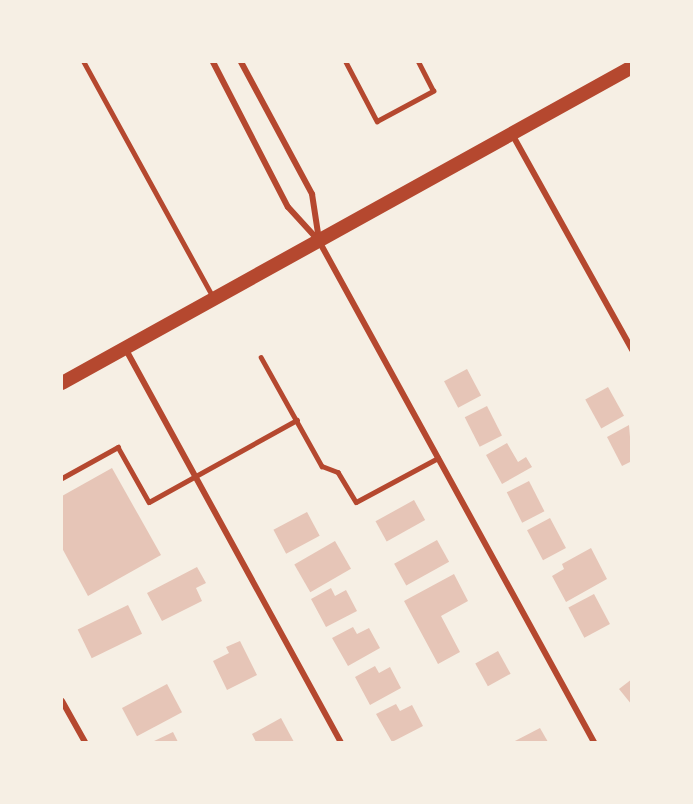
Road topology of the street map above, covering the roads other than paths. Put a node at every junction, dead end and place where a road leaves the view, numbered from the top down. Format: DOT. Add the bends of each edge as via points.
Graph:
graph roads {
  1 [pos="84,62"];
  2 [pos="213,62"];
  3 [pos="241,62"];
  4 [pos="346,62"];
  5 [pos="418,62"];
  6 [pos="632,67"];
  7 [pos="512,134"];
  8 [pos="319,241"];
  9 [pos="214,299"];
  10 [pos="125,348"];
  11 [pos="632,350"];
  12 [pos="261,357"];
  13 [pos="62,383"];
  14 [pos="297,420"];
  15 [pos="438,458"];
  16 [pos="195,475"];
  17 [pos="62,478"];
  18 [pos="62,701"];
  19 [pos="85,742"];
  20 [pos="341,742"];
  21 [pos="594,742"];
  1 -- 9 [label="lane"];
  2 -- 8 [label="street" via="288,207"];
  3 -- 8 [label="street" via="312,194"];
  4 -- 5 [label="lane" via="377,121 434,91"];
  6 -- 7 [label="main road"];
  7 -- 8 [label="main road"];
  7 -- 11 [label="street"];
  8 -- 9 [label="main road"];
  8 -- 15 [label="street"];
  9 -- 10 [label="main road"];
  10 -- 13 [label="main road"];
  10 -- 16 [label="street"];
  12 -- 14 [label="lane"];
  14 -- 15 [label="lane" via="322,466 338,472 356,502"];
  14 -- 16 [label="lane"];
  15 -- 21 [label="street"];
  16 -- 17 [label="lane" via="149,502 117,447"];
  16 -- 20 [label="street"];
  18 -- 19 [label="street"];
}
